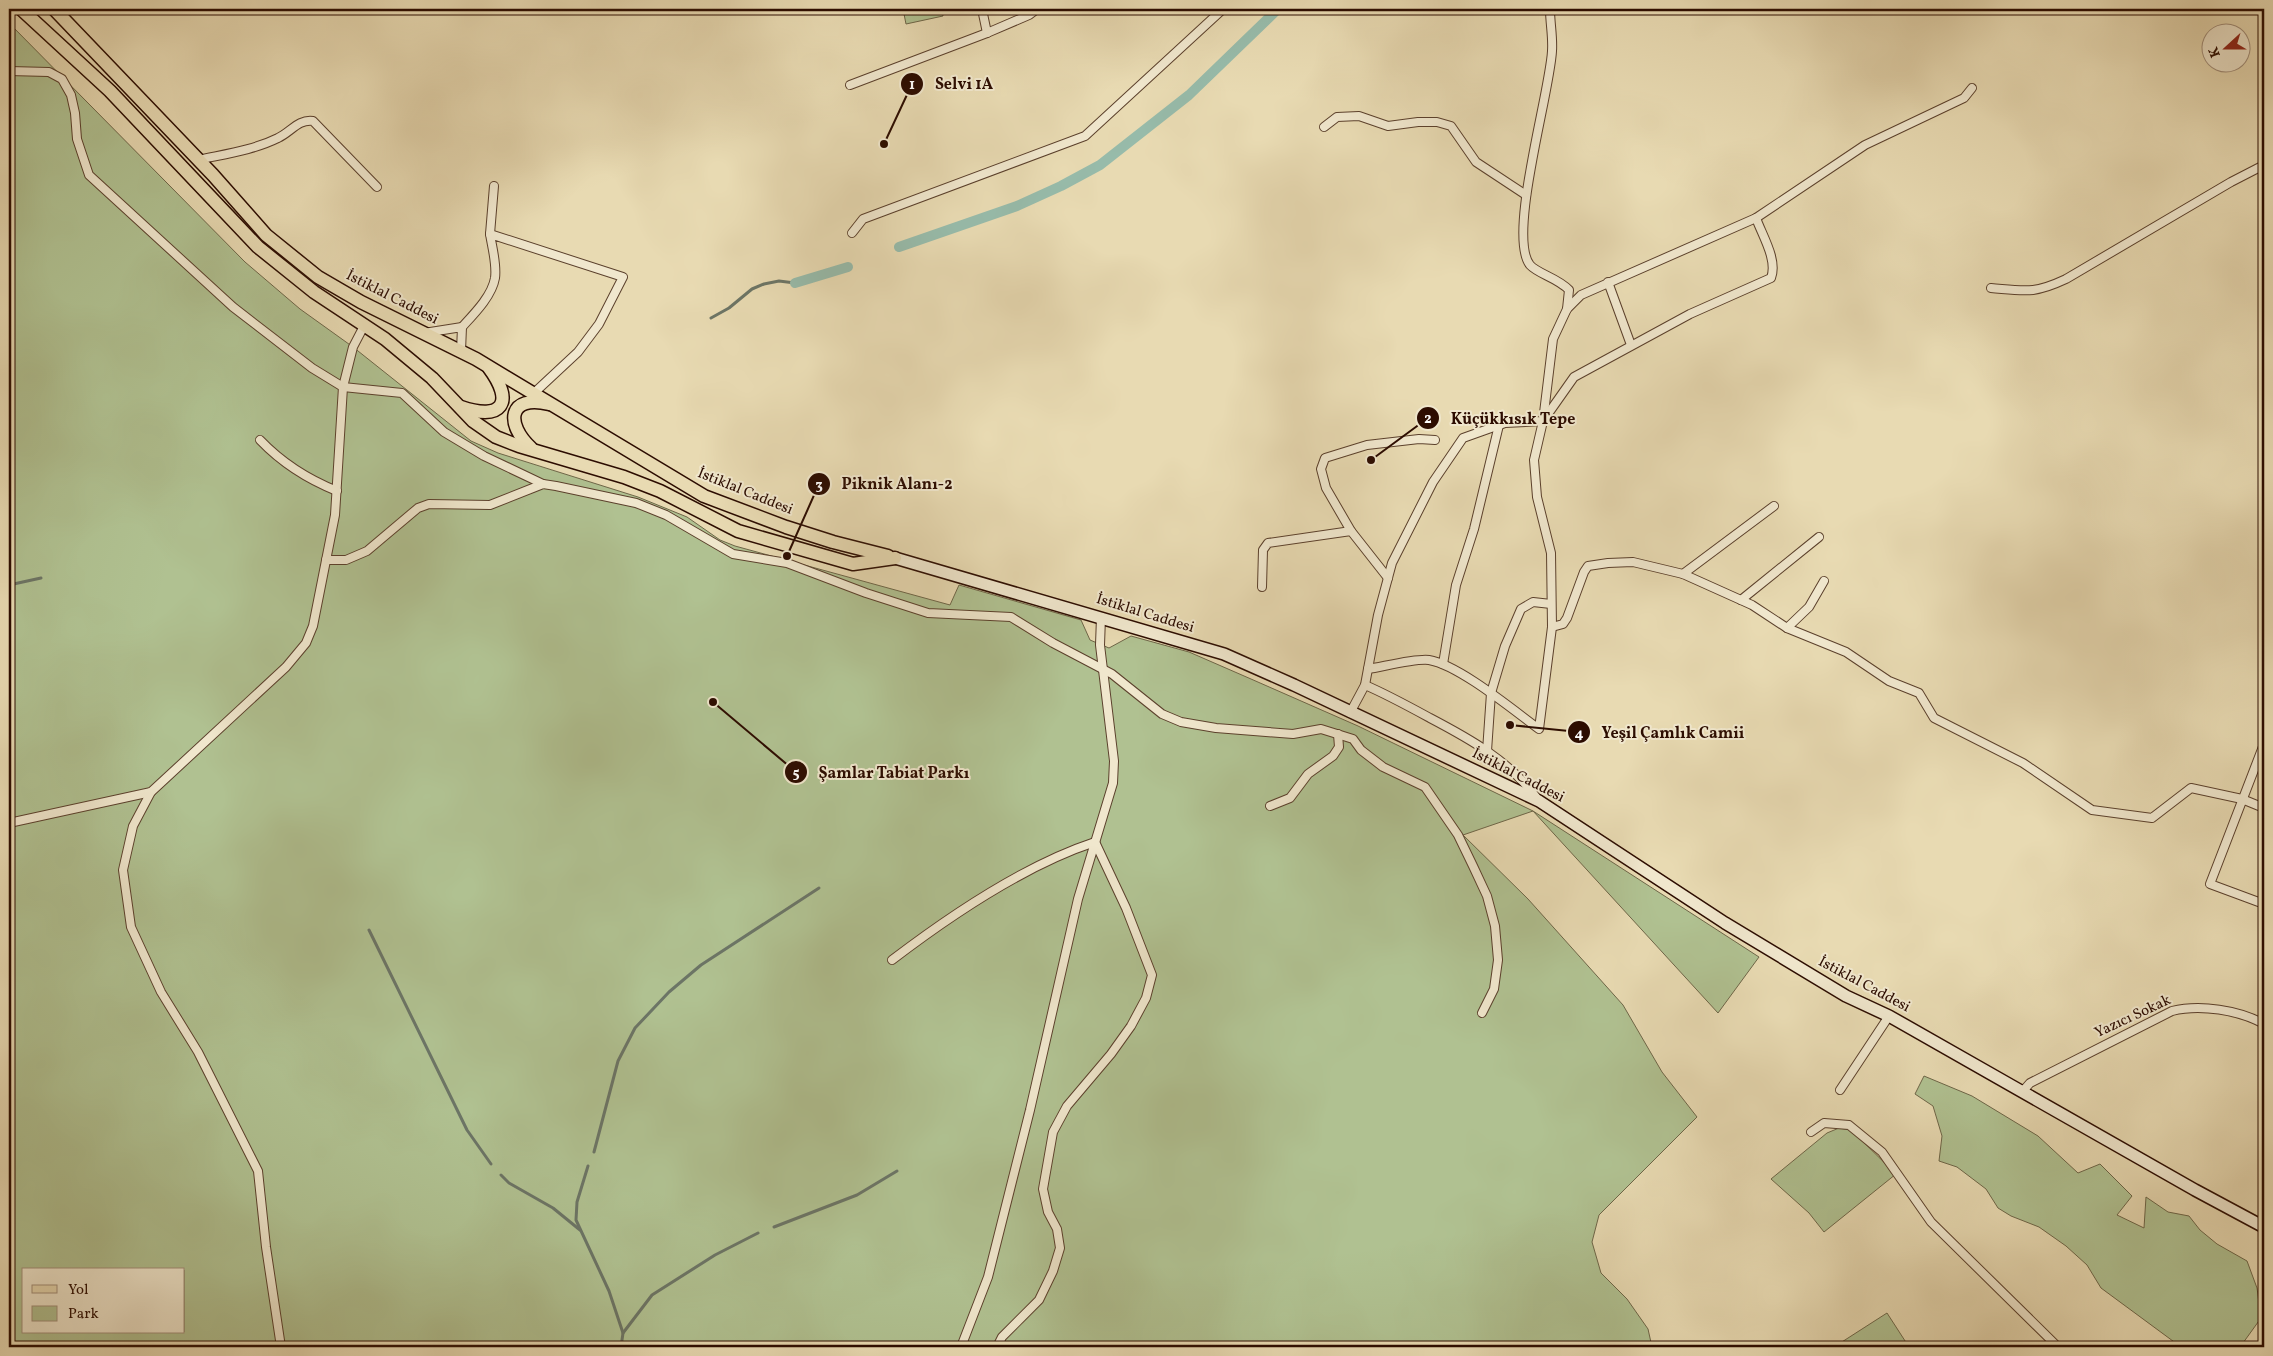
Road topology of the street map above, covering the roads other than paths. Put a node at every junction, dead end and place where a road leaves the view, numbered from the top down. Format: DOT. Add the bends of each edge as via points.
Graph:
graph roads {
  1 [pos="21,9"];
  2 [pos="54,9"];
  3 [pos="982,9"];
  4 [pos="1037,9"];
  5 [pos="1223,9"];
  6 [pos="1550,9"];
  7 [pos="987,33"];
  8 [pos="9,71"];
  9 [pos="850,85"];
  10 [pos="1972,88"];
  11 [pos="1324,127"];
  12 [pos="198,160"];
  13 [pos="2264,165"];
  14 [pos="377,186"];
  15 [pos="494,186"];
  16 [pos="1526,195"];
  17 [pos="1756,218"];
  18 [pos="490,234"];
  19 [pos="852,234"];
  20 [pos="1608,282"];
  21 [pos="1991,288"];
  22 [pos="1567,309"];
  23 [pos="365,324"];
  24 [pos="462,327"];
  25 [pos="424,333"];
  26 [pos="1631,345"];
  27 [pos="461,351"];
  28 [pos="488,366"];
  29 [pos="343,387"];
  30 [pos="534,393"];
  31 [pos="556,406"];
  32 [pos="461,407"];
  33 [pos="1543,421"];
  34 [pos="1499,425"];
  35 [pos="260,440"];
  36 [pos="1435,440"];
  37 [pos="532,450"];
  38 [pos="543,484"];
  39 [pos="336,491"];
  40 [pos="1774,506"];
  41 [pos="1351,531"];
  42 [pos="1819,538"];
  43 [pos="895,558"];
  44 [pos="326,560"];
  45 [pos="1683,574"];
  46 [pos="1388,578"];
  47 [pos="1824,581"];
  48 [pos="1262,587"];
  49 [pos="1741,600"];
  50 [pos="1551,604"];
  51 [pos="1101,618"];
  52 [pos="1552,628"];
  53 [pos="1787,628"];
  54 [pos="1443,664"];
  55 [pos="1368,669"];
  56 [pos="1102,670"];
  57 [pos="1365,685"];
  58 [pos="1490,693"];
  59 [pos="1350,713"];
  60 [pos="1338,734"];
  61 [pos="2264,744"];
  62 [pos="1487,751"];
  63 [pos="151,792"];
  64 [pos="2242,799"];
  65 [pos="1538,801"];
  66 [pos="1270,806"];
  67 [pos="2264,808"];
  68 [pos="9,823"];
  69 [pos="1095,842"];
  70 [pos="2264,904"];
  71 [pos="892,960"];
  72 [pos="1482,1013"];
  73 [pos="1889,1016"];
  74 [pos="2264,1024"];
  75 [pos="1840,1090"];
  76 [pos="2022,1092"];
  77 [pos="1810,1132"];
  78 [pos="2264,1227"];
  79 [pos="281,1347"];
  80 [pos="961,1347"];
  81 [pos="997,1347"];
  82 [pos="2058,1347"];
  1 -- 23 [label="main road" via="110,91 258,247 314,292"];
  2 -- 12 [label="main road, İstiklal Caddesi"];
  3 -- 7 [label="street"];
  4 -- 7 [label="street"];
  5 -- 19 [label="street" via="1085,136 863,219"];
  6 -- 16 [label="street" via="1552,52"];
  7 -- 9 [label="street"];
  8 -- 29 [label="street" via="49,72 62,79 71,95 77,139 90,175 233,307 312,368"];
  10 -- 17 [label="street" via="1964,98 1865,146"];
  11 -- 16 [label="street" via="1337,117 1359,116 1388,126 1437,122 1451,126 1476,162"];
  12 -- 14 [label="street" via="260,144 279,137 305,120 313,120"];
  12 -- 25 [label="main road, İstiklal Caddesi" via="266,235 318,277"];
  13 -- 21 [label="street" via="2044,289 2032,292"];
  15 -- 18 [label="street"];
  16 -- 22 [label="street" via="1523,250 1531,266 1569,290"];
  17 -- 20 [label="street"];
  17 -- 26 [label="street" via="1772,260 1774,270 1771,278"];
  18 -- 24 [label="street" via="495,277 475,314"];
  18 -- 30 [label="street" via="623,277 599,324 578,352"];
  20 -- 22 [label="street" via="1580,295"];
  20 -- 26 [label="street"];
  22 -- 33 [label="street" via="1553,339"];
  23 -- 29 [label="street" via="353,347"];
  23 -- 32 [label="main road" via="426,372"];
  24 -- 25 [label="street"];
  24 -- 27 [label="street"];
  25 -- 27 [label="main road, İstiklal Caddesi"];
  26 -- 33 [label="street" via="1574,377"];
  27 -- 28 [label="main road, İstiklal Caddesi"];
  28 -- 30 [label="main road, İstiklal Caddesi"];
  28 -- 32 [label="main road" via="498,379 503,393 502,404 496,410 486,412"];
  29 -- 38 [label="street" via="402,393 444,432 484,456"];
  29 -- 39 [label="street"];
  30 -- 31 [label="main road, İstiklal Caddesi"];
  31 -- 37 [label="main road" via="530,402 521,405 516,412 514,423 520,438"];
  31 -- 43 [label="main road, İstiklal Caddesi" via="704,496 833,542"];
  32 -- 37 [label="main road" via="496,437"];
  33 -- 34 [label="street"];
  33 -- 50 [label="street" via="1534,460 1537,497 1551,553"];
  34 -- 46 [label="street" via="1463,438 1433,482 1392,563"];
  34 -- 54 [label="street" via="1474,529 1456,585"];
  35 -- 39 [label="street" via="278,458"];
  36 -- 41 [label="street" via="1367,445 1325,458 1321,469 1326,488"];
  37 -- 43 [label="main road" via="660,491 738,531 853,564"];
  38 -- 44 [label="street" via="490,505 429,504 418,508 367,551 346,560"];
  38 -- 56 [label="street" via="636,503 666,515 733,554 787,564 928,612 1011,617"];
  39 -- 44 [label="street"];
  40 -- 45 [label="street"];
  41 -- 46 [label="street"];
  41 -- 48 [label="street" via="1268,542 1263,550"];
  42 -- 49 [label="street"];
  43 -- 51 [label="main road, İstiklal Caddesi"];
  44 -- 63 [label="street" via="313,626 306,643 286,667"];
  45 -- 49 [label="street"];
  45 -- 52 [label="street" via="1633,562 1588,566 1567,618 1563,624"];
  46 -- 55 [label="street"];
  47 -- 53 [label="street" via="1809,607"];
  49 -- 53 [label="street"];
  50 -- 52 [label="street"];
  50 -- 58 [label="street" via="1534,602 1521,610"];
  51 -- 56 [label="street"];
  51 -- 59 [label="main road, İstiklal Caddesi" via="1224,654"];
  52 -- 58 [label="street" via="1539,729"];
  53 -- 64 [label="street" via="1846,652 1889,682 1919,693 1934,718 2023,763 2092,810 2152,818 2191,788"];
  54 -- 55 [label="street" via="1427,659"];
  54 -- 58 [label="street"];
  55 -- 57 [label="street"];
  56 -- 60 [label="street" via="1122,680 1162,714 1180,722 1260,732 1293,734 1321,729"];
  56 -- 69 [label="street" via="1114,761 1113,784"];
  57 -- 59 [label="street"];
  57 -- 62 [label="street" via="1395,698"];
  58 -- 62 [label="street"];
  59 -- 65 [label="main road, İstiklal Caddesi"];
  60 -- 66 [label="street" via="1338,747 1333,756 1308,774 1290,798"];
  60 -- 72 [label="street" via="1353,740 1383,767 1425,787 1458,835 1487,896 1495,926 1498,960 1494,989"];
  61 -- 64 [label="street"];
  62 -- 65 [label="street" via="1522,779"];
  63 -- 68 [label="street"];
  63 -- 79 [label="street" via="133,826 122,870 131,927 161,992 198,1052 258,1171"];
  64 -- 67 [label="street"];
  64 -- 70 [label="street" via="2210,884"];
  65 -- 73 [label="main road, İstiklal Caddesi" via="1725,923 1846,996"];
  69 -- 71 [label="street" via="1066,852 1027,872 930,932"];
  69 -- 80 [label="street" via="1078,899 988,1277"];
  69 -- 81 [label="street" via="1152,975 1146,998 1131,1026 1112,1054 1067,1106 1053,1132 1044,1189 1060,1248 1053,1271 1038,1300 1002,1337"];
  73 -- 75 [label="street"];
  73 -- 76 [label="main road, İstiklal Caddesi"];
  74 -- 76 [label="street, Yazıcı Sokak" via="2242,1014 2223,1011 2186,1008 2172,1011 2030,1083"];
  76 -- 78 [label="main road, İstiklal Caddesi"];
  77 -- 82 [label="street" via="1824,1123 1849,1125 1882,1152 1931,1222"];
}
